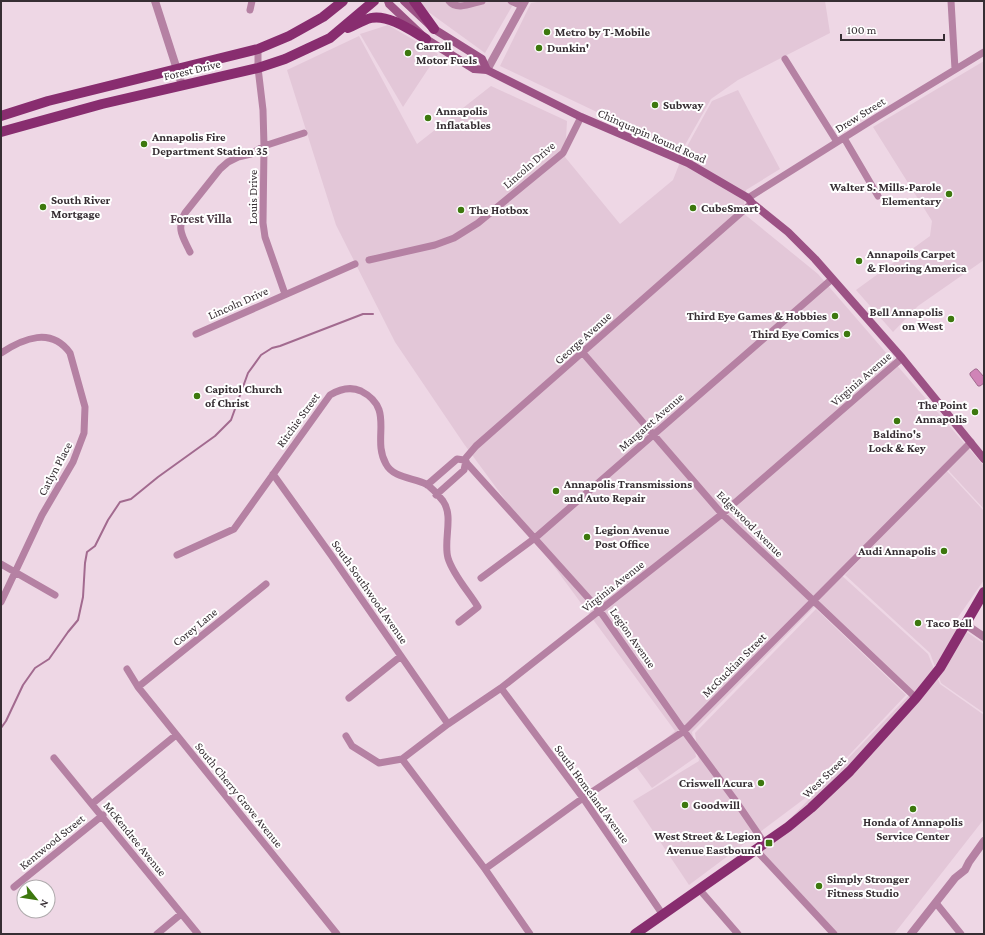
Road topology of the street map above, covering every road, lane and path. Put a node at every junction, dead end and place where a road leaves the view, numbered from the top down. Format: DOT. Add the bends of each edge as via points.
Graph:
graph roads {
  1 [pos="155,1"];
  2 [pos="252,1"];
  3 [pos="343,1"];
  4 [pos="374,1"];
  5 [pos="388,1"];
  6 [pos="404,1"];
  7 [pos="414,1"];
  8 [pos="449,1"];
  9 [pos="482,1"];
  10 [pos="511,1"];
  11 [pos="951,1"];
  12 [pos="524,4"];
  13 [pos="250,10"];
  14 [pos="434,29"];
  15 [pos="330,38"];
  16 [pos="426,39"];
  17 [pos="258,49"];
  18 [pos="984,52"];
  19 [pos="786,59"];
  20 [pos="258,68"];
  21 [pos="178,69"];
  22 [pos="955,69"];
  23 [pos="487,70"];
  24 [pos="119,84"];
  25 [pos="182,85"];
  26 [pos="121,99"];
  27 [pos="1,116"];
  28 [pos="581,117"];
  29 [pos="1,132"];
  30 [pos="304,133"];
  31 [pos="844,138"];
  32 [pos="837,142"];
  33 [pos="264,146"];
  34 [pos="878,196"];
  35 [pos="750,201"];
  36 [pos="190,252"];
  37 [pos="369,260"];
  38 [pos="355,264"];
  39 [pos="832,279"];
  40 [pos="285,294"];
  41 [pos="196,334"];
  42 [pos="1,353"];
  43 [pos="583,353"];
  44 [pos="902,358"];
  45 [pos="654,435"];
  46 [pos="971,442"];
  47 [pos="984,459"];
  48 [pos="465,460"];
  49 [pos="273,474"];
  50 [pos="427,485"];
  51 [pos="436,495"];
  52 [pos="722,514"];
  53 [pos="535,538"];
  54 [pos="177,555"];
  55 [pos="1,564"];
  56 [pos="15,571"];
  57 [pos="481,578"];
  58 [pos="266,584"];
  59 [pos="984,592"];
  60 [pos="56,595"];
  61 [pos="814,601"];
  62 [pos="1,602"];
  63 [pos="600,610"];
  64 [pos="459,622"];
  65 [pos="965,624"];
  66 [pos="984,637"];
  67 [pos="401,656"];
  68 [pos="127,669"];
  69 [pos="138,687"];
  70 [pos="501,688"];
  71 [pos="350,698"];
  72 [pos="916,698"];
  73 [pos="448,724"];
  74 [pos="684,732"];
  75 [pos="176,735"];
  76 [pos="346,736"];
  77 [pos="54,758"];
  78 [pos="402,759"];
  79 [pos="583,798"];
  80 [pos="93,804"];
  81 [pos="102,816"];
  82 [pos="984,841"];
  83 [pos="760,847"];
  84 [pos="485,869"];
  85 [pos="14,887"];
  86 [pos="699,889"];
  87 [pos="936,903"];
  88 [pos="182,914"];
  89 [pos="663,915"];
  90 [pos="157,934"];
  91 [pos="198,934"];
  92 [pos="337,934"];
  93 [pos="530,934"];
  94 [pos="635,934"];
  95 [pos="738,934"];
  96 [pos="834,934"];
  97 [pos="911,934"];
  98 [pos="960,934"];
  1 -- 21 [label="street"];
  2 -- 13 [label="street"];
  3 -- 17 [label="main road, Forest Drive" via="323,17 289,36"];
  4 -- 15 [label="main road, Forest Drive"];
  5 -- 16 [label="main road, Chinquapin Round Road"];
  6 -- 14 [label="main road, Chinquapin Round Road"];
  7 -- 14 [label="main road"];
  8 -- 9 [label="street" via="458,6"];
  10 -- 12 [label="street"];
  11 -- 22 [label="street"];
  12 -- 23 [label="street"];
  14 -- 23 [label="main road, Chinquapin Round Road" via="482,59"];
  15 -- 16 [label="main road" via="364,20 381,17"];
  15 -- 20 [label="main road, Forest Drive" via="285,59"];
  16 -- 23 [label="main road, Chinquapin Round Road" via="474,69"];
  17 -- 20 [label="street, Louis Drive"];
  17 -- 21 [label="main road, Forest Drive"];
  18 -- 22 [label="street, Drew Street"];
  19 -- 32 [label="street"];
  20 -- 25 [label="main road, Forest Drive"];
  20 -- 33 [label="street, Louis Drive"];
  21 -- 24 [label="main road, Forest Drive"];
  21 -- 25 [label="street"];
  22 -- 31 [label="street, Drew Street"];
  23 -- 28 [label="main road, Chinquapin Round Road"];
  24 -- 26 [label="main road"];
  24 -- 27 [label="main road, Forest Drive" via="48,101"];
  25 -- 26 [label="main road, Forest Drive"];
  26 -- 29 [label="main road, Forest Drive"];
  28 -- 35 [label="main road, Chinquapin Round Road" via="688,163"];
  28 -- 37 [label="street, Lincoln Drive" via="563,153 478,223 454,238 435,245"];
  30 -- 33 [label="street"];
  31 -- 32 [label="street, Drew Street"];
  31 -- 34 [label="street"];
  32 -- 35 [label="street, Drew Street"];
  33 -- 36 [label="street" via="251,154 228,162 185,213 180,231"];
  33 -- 40 [label="street, Louis Drive" via="265,237"];
  35 -- 39 [label="main road, Chinquapin Round Road" via="788,232"];
  35 -- 43 [label="street, George Avenue"];
  38 -- 40 [label="street, Lincoln Drive"];
  39 -- 44 [label="main road, Chinquapin Round Road"];
  39 -- 45 [label="street, Margaret Avenue"];
  40 -- 41 [label="street, Lincoln Drive"];
  42 -- 56 [label="street, Catlyn Place" via="12,345 35,337 50,338 59,342 70,353 85,407 84,432 76,455"];
  43 -- 45 [label="street, Edgewood Avenue"];
  43 -- 48 [label="street, George Avenue" via="476,446"];
  44 -- 46 [label="main road, Chinquapin Round Road"];
  44 -- 52 [label="street, Virginia Avenue"];
  45 -- 52 [label="street, Edgewood Avenue"];
  45 -- 53 [label="street, Margaret Avenue"];
  46 -- 47 [label="main road, Chinquapin Round Road"];
  46 -- 61 [label="street, McGuckian Street"];
  48 -- 50 [label="street, George Avenue" via="457,459"];
  48 -- 51 [label="street" via="464,470"];
  48 -- 53 [label="street, Legion Avenue"];
  49 -- 50 [label="street, Ritchie Street" via="330,395 348,388 365,393 380,410 382,450 386,465 397,474"];
  49 -- 54 [label="street, Ritchie Street" via="234,529"];
  49 -- 67 [label="street, South Southwood Avenue"];
  50 -- 51 [label="street"];
  51 -- 64 [label="street" via="444,502 447,511 448,557 478,607"];
  52 -- 61 [label="street, Edgewood Avenue"];
  52 -- 63 [label="street, Virginia Avenue"];
  53 -- 57 [label="street, Margaret Avenue"];
  53 -- 63 [label="street, Legion Avenue"];
  55 -- 56 [label="street"];
  56 -- 60 [label="street"];
  56 -- 62 [label="street, Catlyn Place"];
  58 -- 69 [label="street, Corey Lane"];
  59 -- 65 [label="main road, West Street"];
  61 -- 72 [label="street, Edgewood Avenue"];
  61 -- 74 [label="street, McGuckian Street"];
  63 -- 70 [label="street, Virginia Avenue"];
  63 -- 74 [label="street, Legion Avenue"];
  65 -- 66 [label="street"];
  65 -- 72 [label="main road, West Street" via="940,668"];
  67 -- 71 [label="street"];
  67 -- 73 [label="street, South Southwood Avenue"];
  68 -- 69 [label="street, South Cherry Grove Avenue"];
  69 -- 75 [label="street, South Cherry Grove Avenue"];
  70 -- 73 [label="street, Virginia Avenue"];
  70 -- 79 [label="street, South Homeland Avenue"];
  72 -- 83 [label="main road, West Street" via="850,771 811,808"];
  73 -- 78 [label="street, Virginia Avenue"];
  74 -- 79 [label="street, McGuckian Street"];
  74 -- 83 [label="street, Legion Avenue" via="735,800"];
  75 -- 80 [label="street, Kentwood Street"];
  75 -- 92 [label="street, South Cherry Grove Avenue"];
  76 -- 78 [label="street" via="352,746 379,763"];
  77 -- 80 [label="street, McKendree Avenue"];
  78 -- 84 [label="street"];
  79 -- 84 [label="street, McGuckian Street"];
  79 -- 89 [label="street, South Homeland Avenue"];
  80 -- 81 [label="street, McKendree Avenue"];
  81 -- 85 [label="street, Kentwood Street"];
  81 -- 88 [label="street, McKendree Avenue"];
  82 -- 87 [label="street" via="968,862 960,866 955,878"];
  83 -- 86 [label="main road, West Street"];
  83 -- 96 [label="street, Legion Avenue"];
  84 -- 93 [label="street"];
  86 -- 89 [label="main road, West Street"];
  86 -- 95 [label="street"];
  87 -- 97 [label="street"];
  87 -- 98 [label="street"];
  88 -- 90 [label="street"];
  88 -- 91 [label="street, McKendree Avenue"];
  89 -- 94 [label="main road, West Street"];
}
